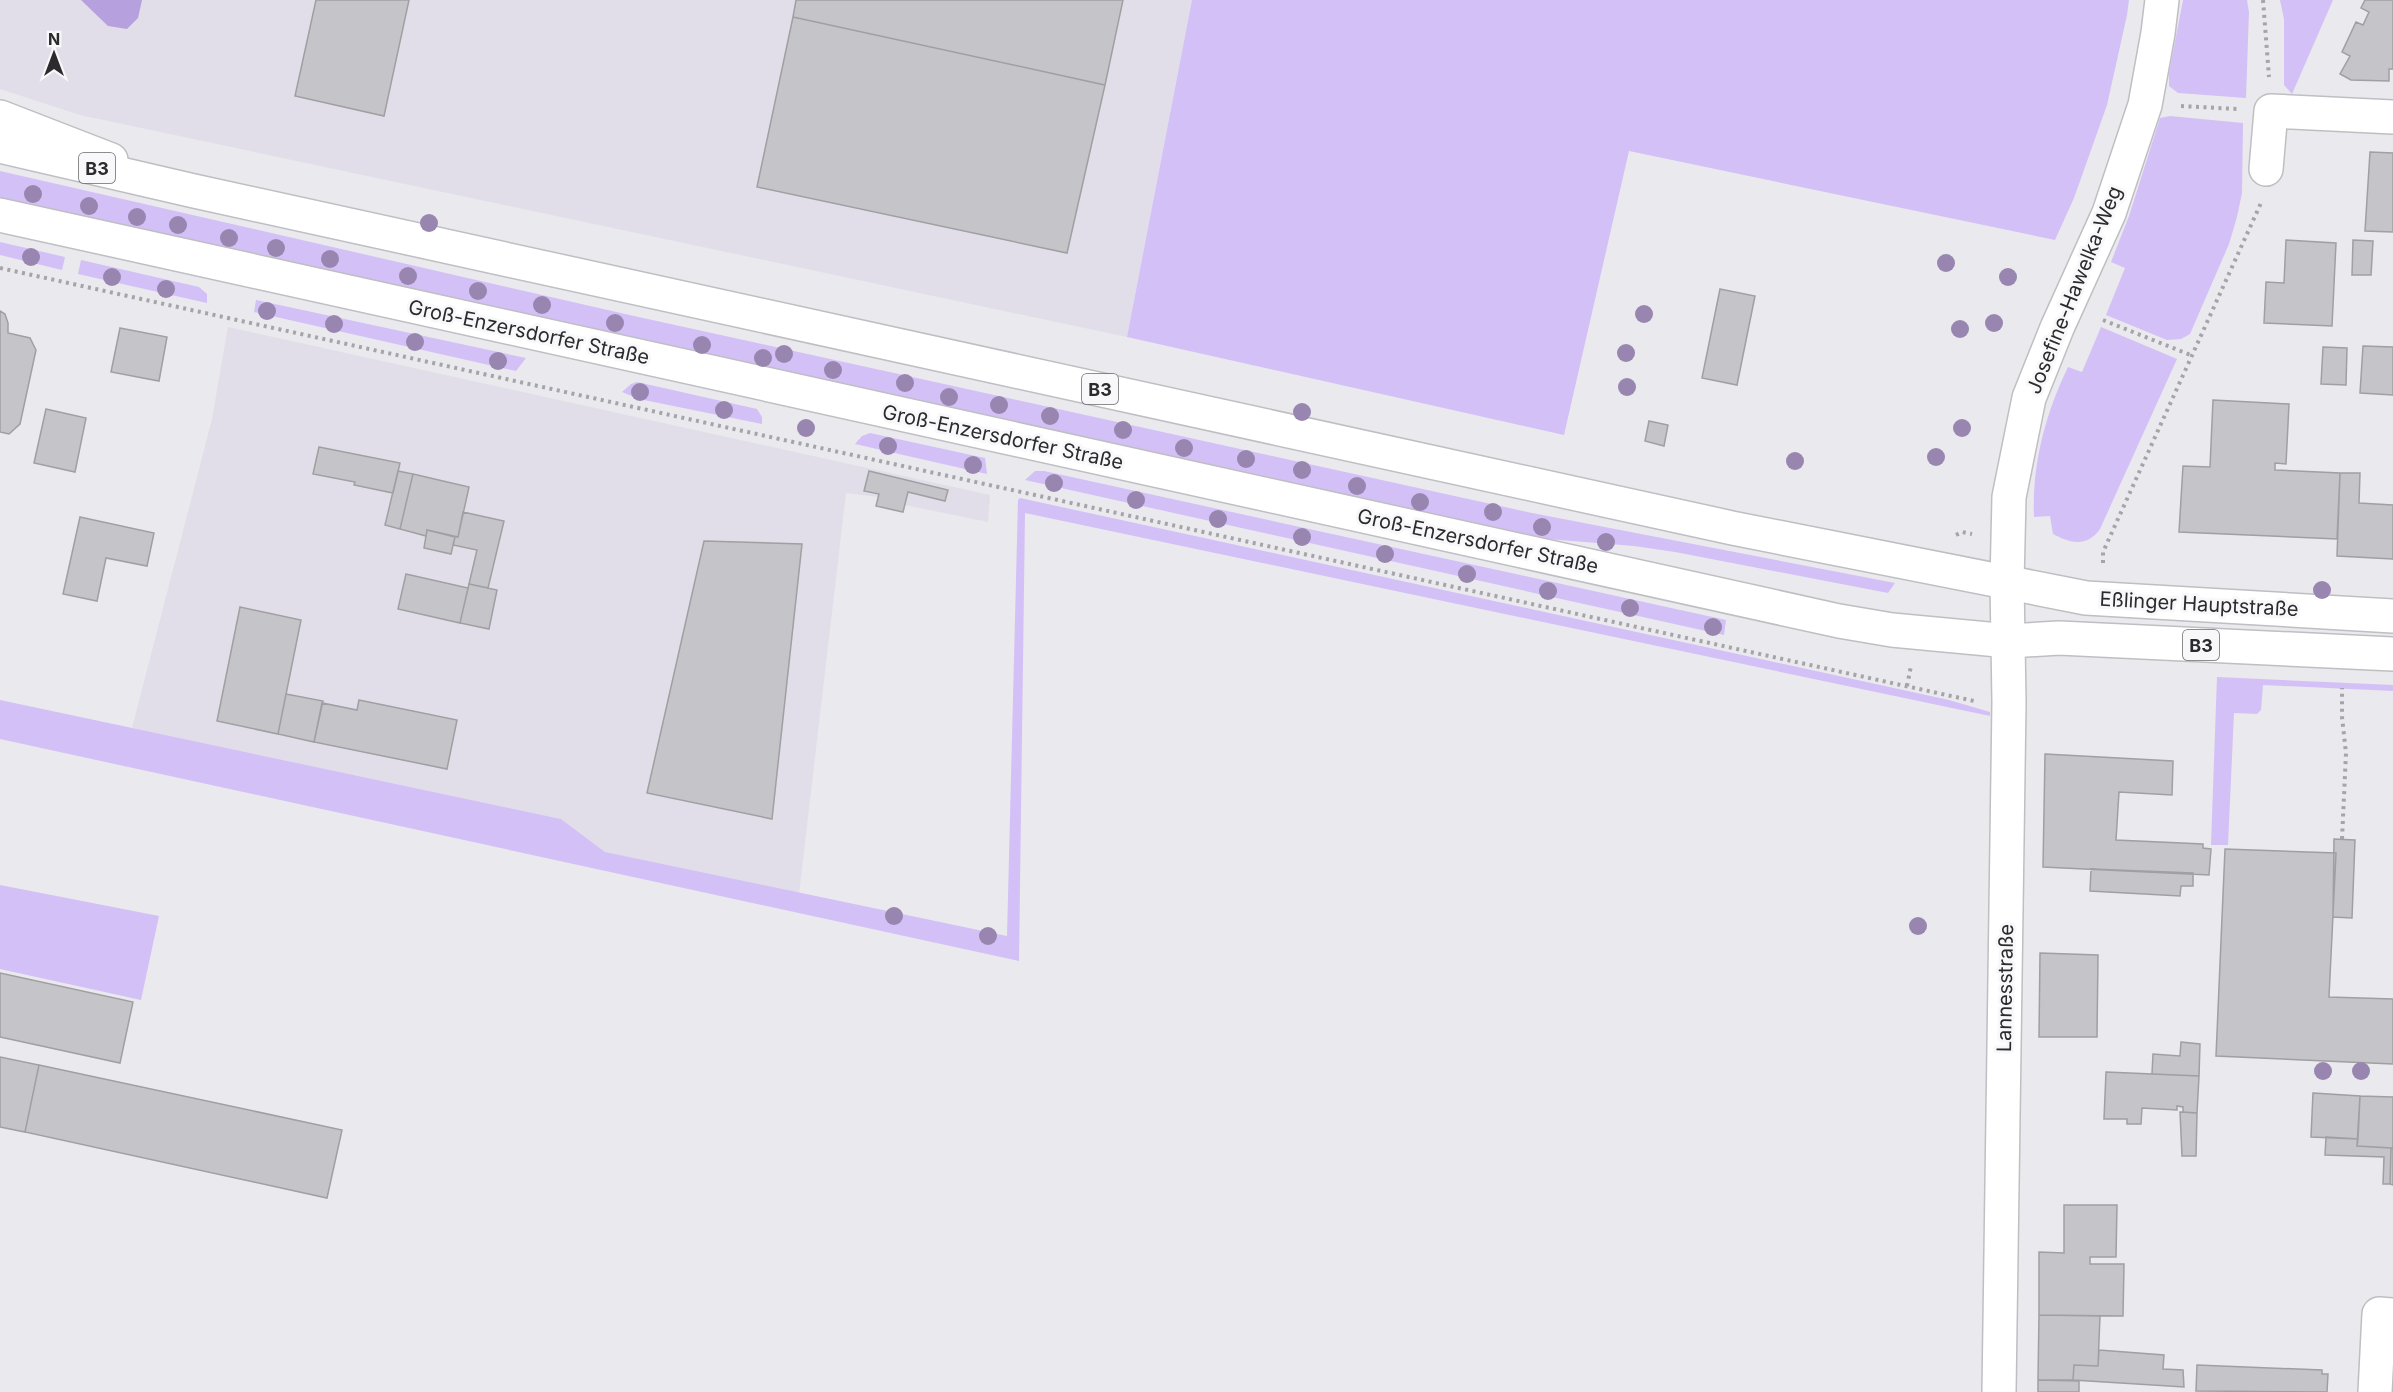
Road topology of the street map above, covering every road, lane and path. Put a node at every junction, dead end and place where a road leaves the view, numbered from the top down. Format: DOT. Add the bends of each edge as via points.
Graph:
graph roads {
  1 [pos="2162,0"];
  2 [pos="2264,0"];
  3 [pos="2145,105"];
  4 [pos="2271,111"];
  5 [pos="0,117"];
  6 [pos="2393,117"];
  7 [pos="0,146"];
  8 [pos="2266,169"];
  9 [pos="194,191"];
  10 [pos="0,215"];
  11 [pos="0,268"];
  12 [pos="2103,320"];
  13 [pos="2193,356"];
  14 [pos="2103,552"];
  15 [pos="2007,583"];
  16 [pos="2393,615"];
  17 [pos="2009,641"];
  18 [pos="2393,654"];
  19 [pos="2342,689"];
  20 [pos="2009,709"];
  21 [pos="2342,839"];
  22 [pos="2386,1314"];
  23 [pos="1999,1392"];
  24 [pos="2375,1392"];
  1 -- 3 [label="main road, Josefine-Hawelka-Weg"];
  2 -- 4 [label="path"];
  3 -- 4 [label="path"];
  3 -- 15 [label="main road, Josefine-Hawelka-Weg" via="2109,213 2029,398 2009,497"];
  4 -- 6 [label="main road"];
  4 -- 8 [label="main road"];
  5 -- 9 [label="main road"];
  7 -- 9 [label="main road, B3"];
  8 -- 13 [label="path" via="2261,202"];
  9 -- 15 [label="main road, B3" via="1732,528"];
  10 -- 17 [label="main road, Groß-Enzersdorfer Straße / B3" via="1839,621"];
  11 -- 20 [label="path"];
  12 -- 13 [label="path"];
  13 -- 14 [label="path"];
  15 -- 16 [label="main road, Eßlinger Hauptstraße / B3" via="2086,598"];
  15 -- 17 [label="main road, Lannesstraße"];
  17 -- 18 [label="main road, Eßlinger Hauptstraße / B3" via="2059,638"];
  17 -- 20 [label="main road, Lannesstraße"];
  19 -- 21 [label="path" via="2346,753"];
  20 -- 23 [label="main road, Lannesstraße"];
  22 -- 24 [label="main road"];
}
